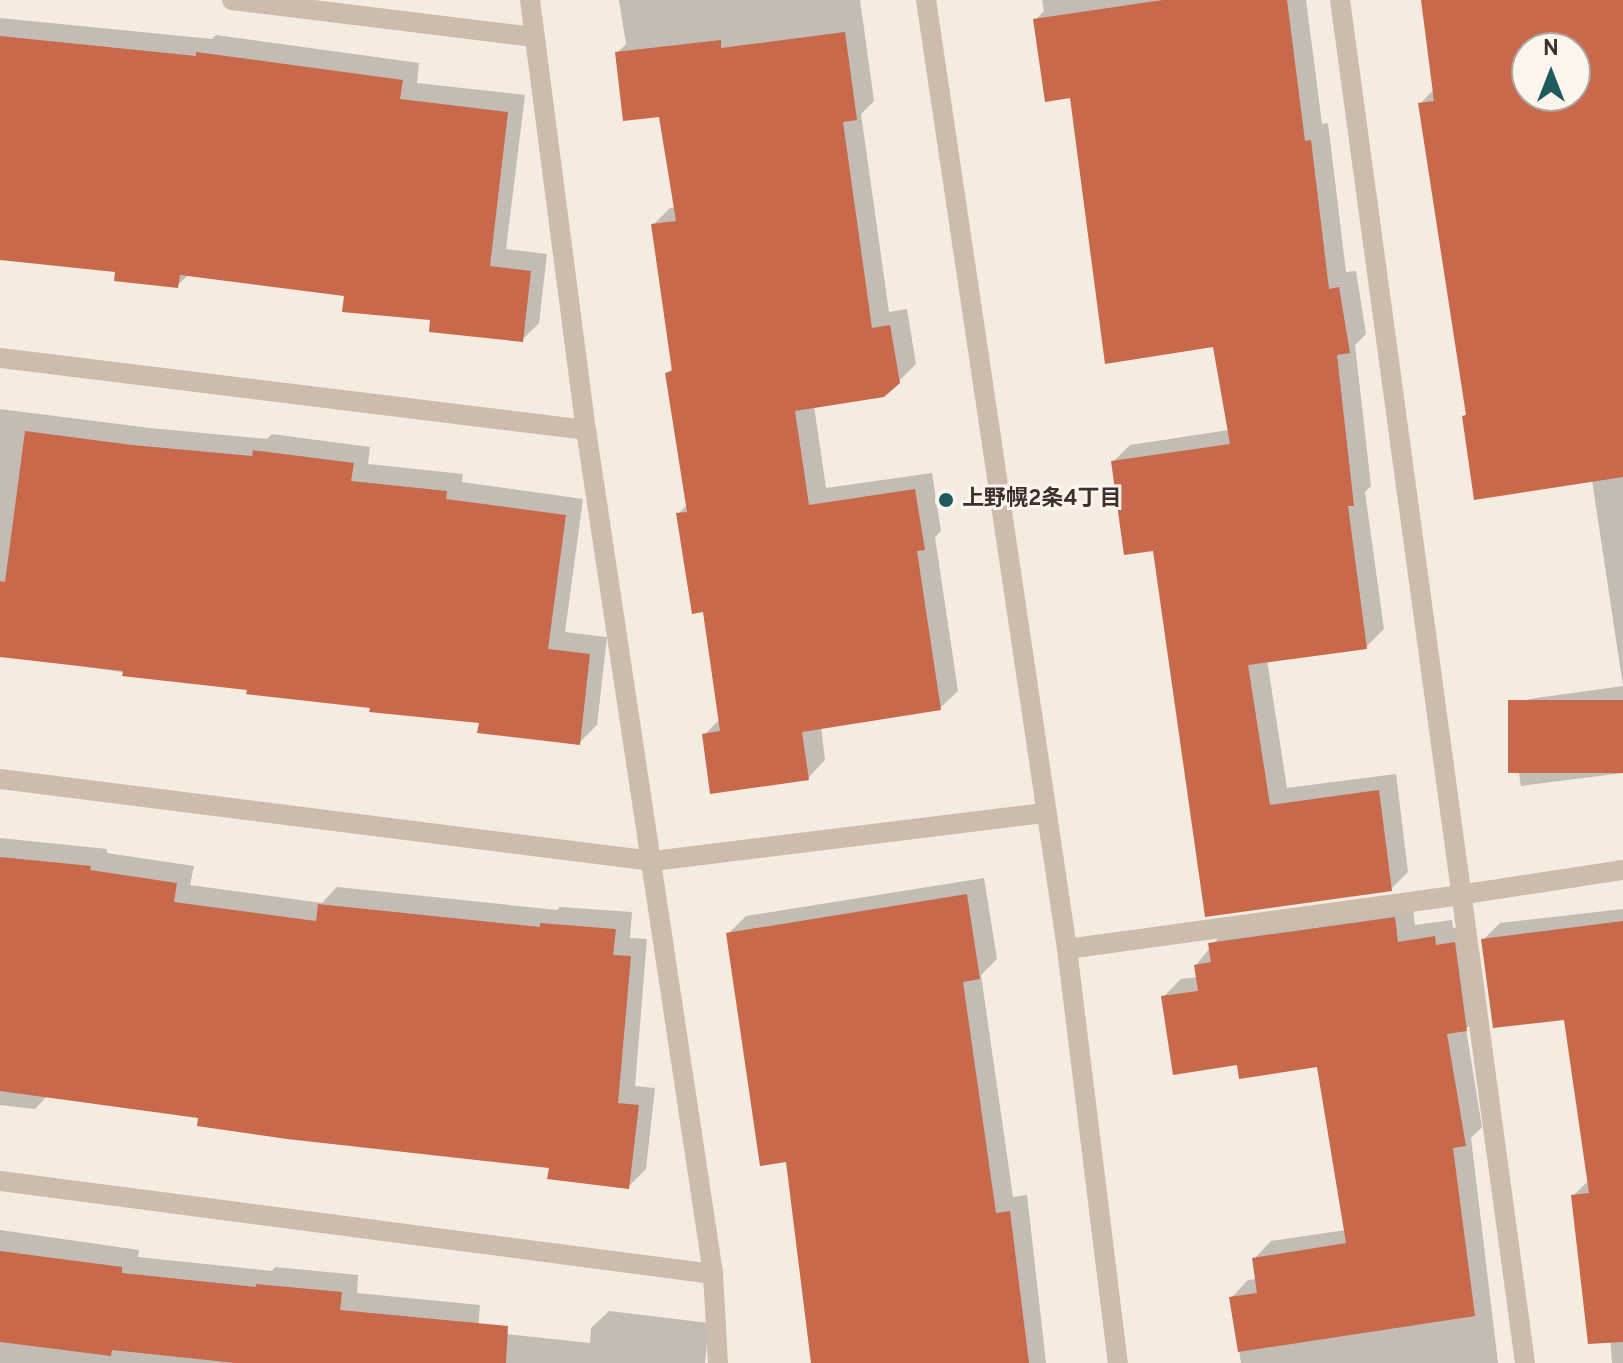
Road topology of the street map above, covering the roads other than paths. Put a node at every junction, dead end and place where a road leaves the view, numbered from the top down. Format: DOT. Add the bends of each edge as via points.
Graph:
graph roads {
  1 [pos="232,0"];
  2 [pos="530,0"];
  3 [pos="926,0"];
  4 [pos="1340,0"];
  5 [pos="535,37"];
  6 [pos="0,358"];
  7 [pos="586,430"];
  8 [pos="0,779"];
  9 [pos="1045,813"];
  10 [pos="653,861"];
  11 [pos="1623,870"];
  12 [pos="1459,895"];
  13 [pos="1067,949"];
  14 [pos="0,1181"];
  15 [pos="713,1274"];
  16 [pos="718,1363"];
  17 [pos="1118,1363"];
  18 [pos="1525,1363"];
  1 -- 5 [label="street"];
  2 -- 5 [label="street"];
  3 -- 9 [label="street"];
  4 -- 12 [label="street"];
  5 -- 7 [label="street"];
  6 -- 7 [label="street"];
  7 -- 10 [label="street"];
  8 -- 10 [label="street"];
  9 -- 10 [label="street"];
  9 -- 13 [label="street"];
  10 -- 15 [label="street"];
  11 -- 12 [label="street"];
  12 -- 13 [label="street"];
  12 -- 18 [label="street"];
  13 -- 17 [label="street"];
  14 -- 15 [label="street"];
  15 -- 16 [label="street"];
}
